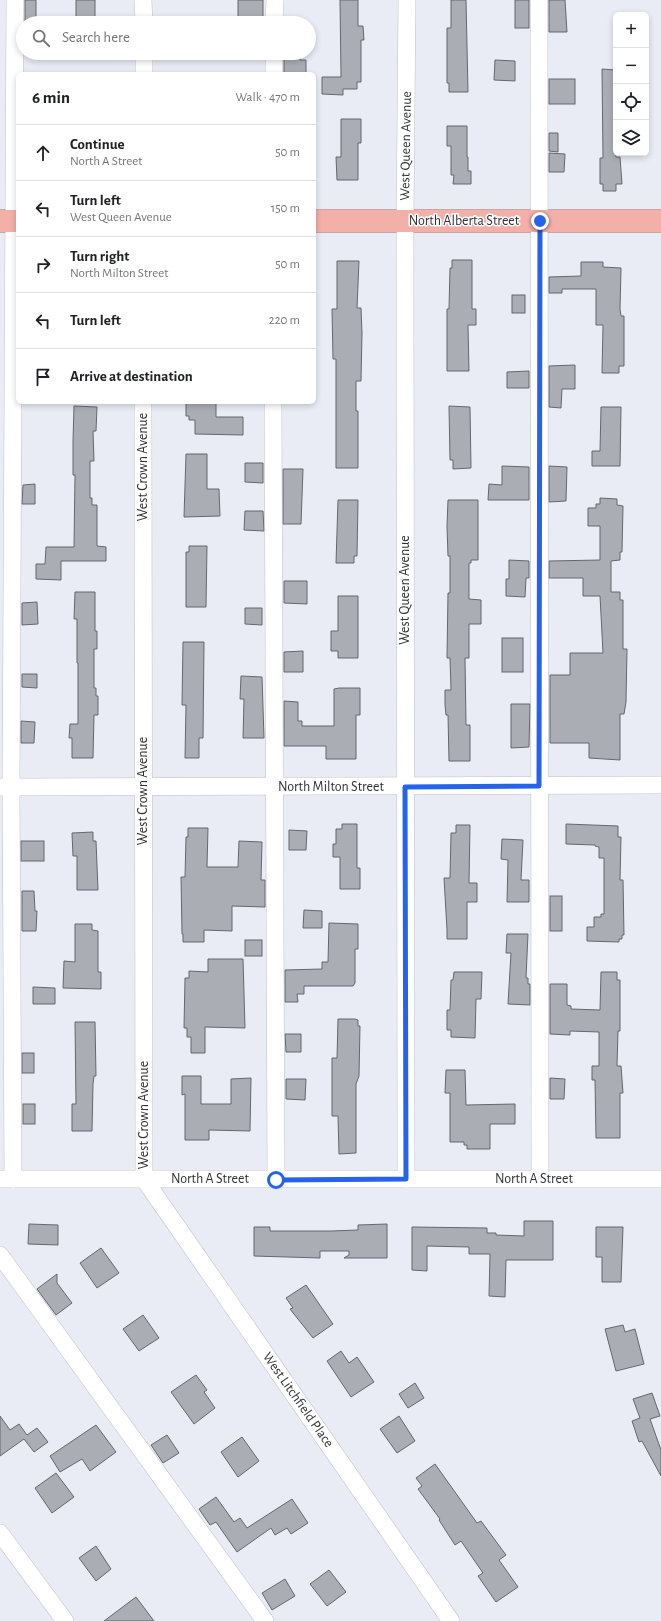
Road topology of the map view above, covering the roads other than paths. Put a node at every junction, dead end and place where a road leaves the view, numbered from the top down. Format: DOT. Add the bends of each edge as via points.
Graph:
graph roads {
  1 [pos="15,0"];
  2 [pos="144,0"];
  3 [pos="275,0"];
  4 [pos="407,0"];
  5 [pos="539,0"];
  6 [pos="144,16"];
  7 [pos="274,16"];
  8 [pos="144,60"];
  9 [pos="274,60"];
  10 [pos="144,72"];
  11 [pos="274,72"];
  12 [pos="405,220"];
  13 [pos="10,221"];
  14 [pos="316,221"];
  15 [pos="540,221"];
  16 [pos="661,221"];
  17 [pos="143,404"];
  18 [pos="273,404"];
  19 [pos="661,785"];
  20 [pos="539,786"];
  21 [pos="6,787"];
  22 [pos="273,787"];
  23 [pos="405,787"];
  24 [pos="143,788"];
  25 [pos="7,1179"];
  26 [pos="406,1179"];
  27 [pos="540,1179"];
  28 [pos="661,1179"];
  29 [pos="144,1180"];
  30 [pos="276,1180"];
  31 [pos="0,1255"];
  32 [pos="0,1533"];
  33 [pos="65,1621"];
  34 [pos="265,1621"];
  35 [pos="451,1621"];
  1 -- 13 [label="street"];
  2 -- 6 [label="street"];
  3 -- 7 [label="street"];
  4 -- 12 [label="street, West Queen Avenue"];
  5 -- 15 [label="street"];
  8 -- 10 [label="street"];
  9 -- 11 [label="street"];
  12 -- 14 [label="main road, North Alberta Street"];
  12 -- 15 [label="main road, North Alberta Street"];
  12 -- 23 [label="street, West Queen Avenue"];
  13 -- 21 [label="street"];
  15 -- 16 [label="main road, North Alberta Street"];
  15 -- 20 [label="street"];
  17 -- 24 [label="street, West Crown Avenue"];
  18 -- 22 [label="street"];
  19 -- 20 [label="street, North Milton Street"];
  20 -- 23 [label="street, North Milton Street"];
  20 -- 27 [label="street"];
  21 -- 24 [label="street, North Milton Street"];
  21 -- 25 [label="street"];
  22 -- 23 [label="street, North Milton Street"];
  22 -- 24 [label="street, North Milton Street"];
  22 -- 30 [label="street"];
  23 -- 26 [label="street, West Queen Avenue"];
  24 -- 29 [label="street, West Crown Avenue"];
  25 -- 29 [label="street, North A Street"];
  26 -- 27 [label="street, North A Street"];
  26 -- 30 [label="street, North A Street"];
  27 -- 28 [label="street, North A Street"];
  29 -- 30 [label="street, North A Street"];
  29 -- 35 [label="street, West Litchfield Place"];
  31 -- 34 [label="street"];
  32 -- 33 [label="street"];
}
